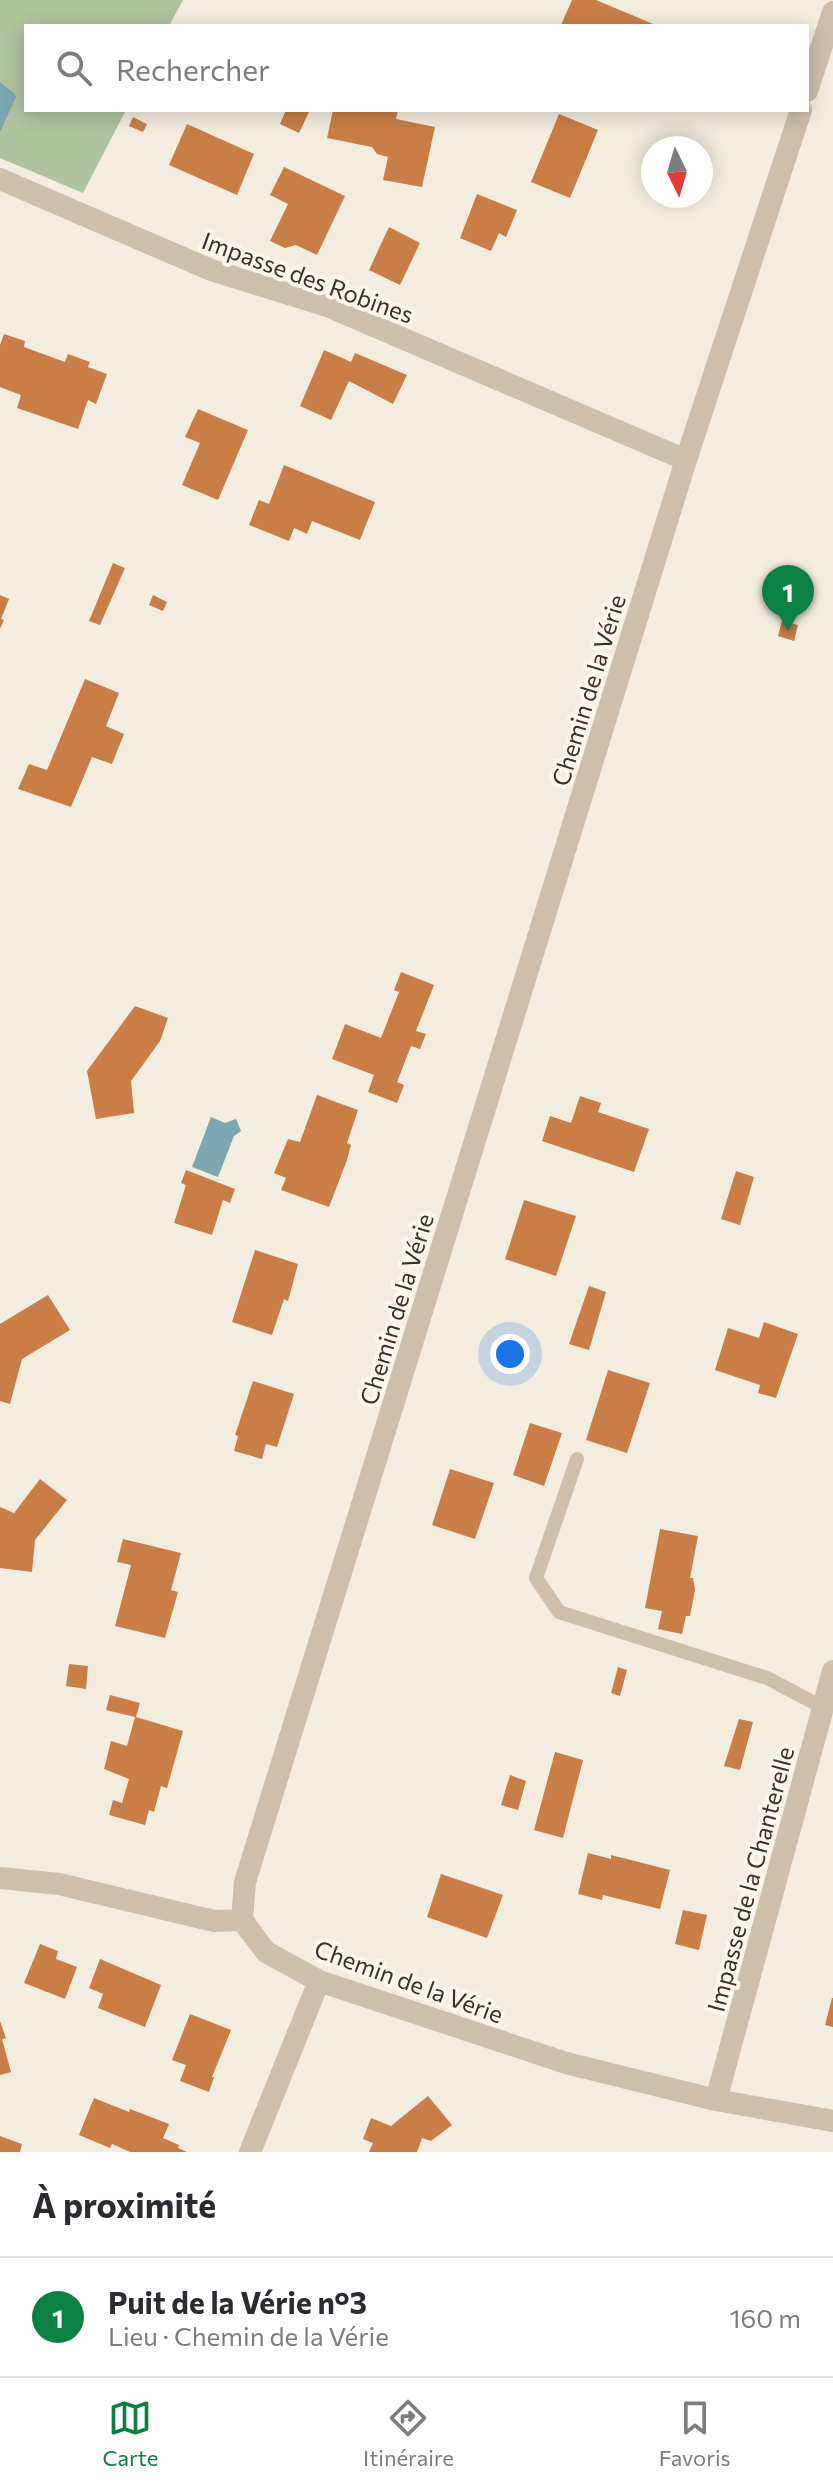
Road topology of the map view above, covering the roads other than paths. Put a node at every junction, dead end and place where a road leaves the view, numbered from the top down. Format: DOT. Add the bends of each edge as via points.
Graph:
graph roads {
  1 [pos="833,12"];
  2 [pos="809,85"];
  3 [pos="800,112"];
  4 [pos="0,179"];
  5 [pos="686,460"];
  6 [pos="577,1459"];
  7 [pos="833,1671"];
  8 [pos="824,1708"];
  9 [pos="0,1878"];
  10 [pos="242,1920"];
  11 [pos="319,1981"];
  12 [pos="716,2100"];
  13 [pos="833,2121"];
  14 [pos="250,2152"];
  1 -- 2 [label="street"];
  3 -- 5 [label="street, Chemin de la Vérie"];
  4 -- 5 [label="street, Impasse des Robines" via="211,270 327,306"];
  5 -- 10 [label="street, Chemin de la Vérie" via="245,1882"];
  6 -- 8 [label="lane" via="536,1578 559,1612 767,1678"];
  7 -- 8 [label="street, Impasse de la Chanterelle"];
  8 -- 12 [label="street, Impasse de la Chanterelle"];
  9 -- 10 [label="street" via="59,1884 214,1921"];
  10 -- 11 [label="street, Chemin de la Vérie" via="266,1952"];
  11 -- 12 [label="street, Chemin de la Vérie" via="566,2063"];
  11 -- 14 [label="street"];
  12 -- 13 [label="street, Chemin de la Vérie"];
}
